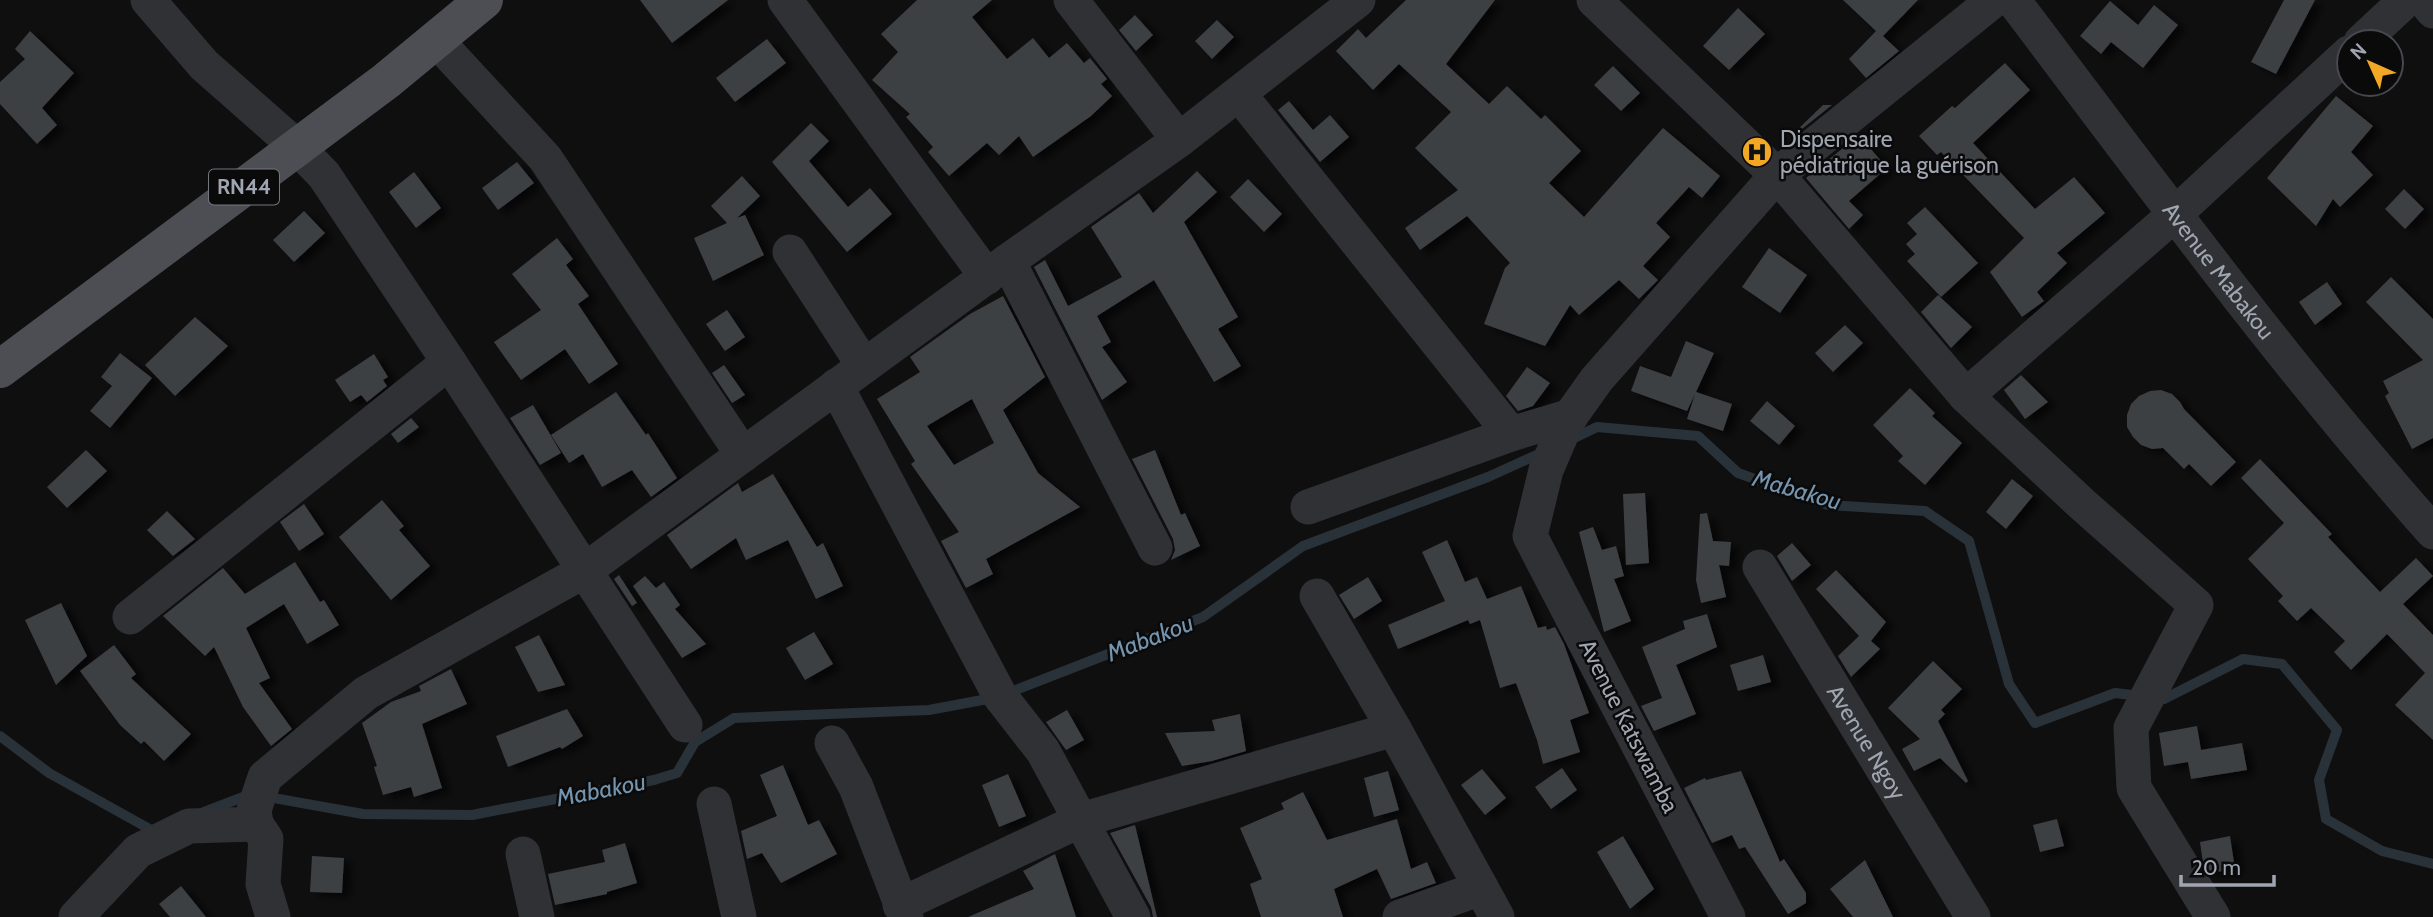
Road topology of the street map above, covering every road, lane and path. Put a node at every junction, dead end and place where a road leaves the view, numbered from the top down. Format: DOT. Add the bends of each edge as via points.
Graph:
graph roads {
  1 [pos="148,0"];
  2 [pos="484,0"];
  3 [pos="785,0"];
  4 [pos="1071,0"];
  5 [pos="1358,0"];
  6 [pos="1594,0"];
  7 [pos="1994,0"];
  8 [pos="2013,0"];
  9 [pos="2406,0"];
  10 [pos="2424,0"];
  11 [pos="2433,11"];
  12 [pos="2376,28"];
  13 [pos="436,40"];
  14 [pos="2335,66"];
  15 [pos="1238,94"];
  16 [pos="1179,140"];
  17 [pos="297,147"];
  18 [pos="1777,176"];
  19 [pos="2175,214"];
  20 [pos="790,252"];
  21 [pos="998,269"];
  22 [pos="449,362"];
  23 [pos="864,366"];
  24 [pos="0,369"];
  25 [pos="836,387"];
  26 [pos="1966,396"];
  27 [pos="1569,418"];
  28 [pos="1511,434"];
  29 [pos="743,455"];
  30 [pos="1308,507"];
  31 [pos="2433,532"];
  32 [pos="1155,548"];
  33 [pos="1760,567"];
  34 [pos="584,571"];
  35 [pos="1317,596"];
  36 [pos="130,617"];
  37 [pos="685,725"];
  38 [pos="1394,729"];
  39 [pos="832,743"];
  40 [pos="714,804"];
  41 [pos="255,817"];
  42 [pos="1081,820"];
  43 [pos="523,854"];
  44 [pos="1489,902"];
  45 [pos="903,911"];
  46 [pos="75,917"];
  47 [pos="273,917"];
  48 [pos="537,917"];
  49 [pos="739,917"];
  50 [pos="1133,917"];
  51 [pos="1400,917"];
  52 [pos="1728,917"];
  53 [pos="1973,917"];
  54 [pos="2213,917"];
  1 -- 17 [label="street" via="204,65"];
  2 -- 13 [label="main road, RN44"];
  3 -- 21 [label="street"];
  4 -- 16 [label="street"];
  5 -- 15 [label="street"];
  6 -- 18 [label="street"];
  7 -- 18 [label="street"];
  8 -- 19 [label="street, Avenue Mabakou"];
  9 -- 12 [label="street"];
  10 -- 11 [label="street"];
  13 -- 17 [label="main road, RN44"];
  13 -- 29 [label="street" via="545,158"];
  14 -- 19 [label="street"];
  15 -- 16 [label="street"];
  15 -- 28 [label="street"];
  16 -- 21 [label="street"];
  17 -- 22 [label="street" via="324,175"];
  17 -- 24 [label="main road, RN44"];
  18 -- 26 [label="street"];
  18 -- 27 [label="street" via="1597,379"];
  19 -- 26 [label="street"];
  19 -- 31 [label="street, Avenue Mabakou" via="2359,449"];
  20 -- 23 [label="street"];
  21 -- 23 [label="street"];
  21 -- 32 [label="street"];
  22 -- 34 [label="street"];
  22 -- 36 [label="street"];
  23 -- 25 [label="street"];
  25 -- 29 [label="street"];
  25 -- 42 [label="street" via="1000,696 1043,751"];
  26 -- 54 [label="street" via="2196,605 2131,728 2134,788"];
  27 -- 28 [label="street"];
  27 -- 52 [label="street, Avenue Katswamba" via="1546,470 1530,536"];
  28 -- 30 [label="street"];
  29 -- 34 [label="street"];
  33 -- 53 [label="street, Avenue Ngoy"];
  34 -- 37 [label="street"];
  34 -- 41 [label="street" via="366,693 265,777"];
  35 -- 38 [label="street"];
  38 -- 42 [label="street"];
  38 -- 44 [label="street"];
  39 -- 45 [label="street" via="856,787"];
  40 -- 49 [label="street"];
  41 -- 46 [label="street" via="190,826 138,851"];
  41 -- 47 [label="street" via="266,839 263,884"];
  42 -- 45 [label="street"];
  42 -- 50 [label="street"];
  43 -- 48 [label="street"];
  44 -- 51 [label="street"];
}
